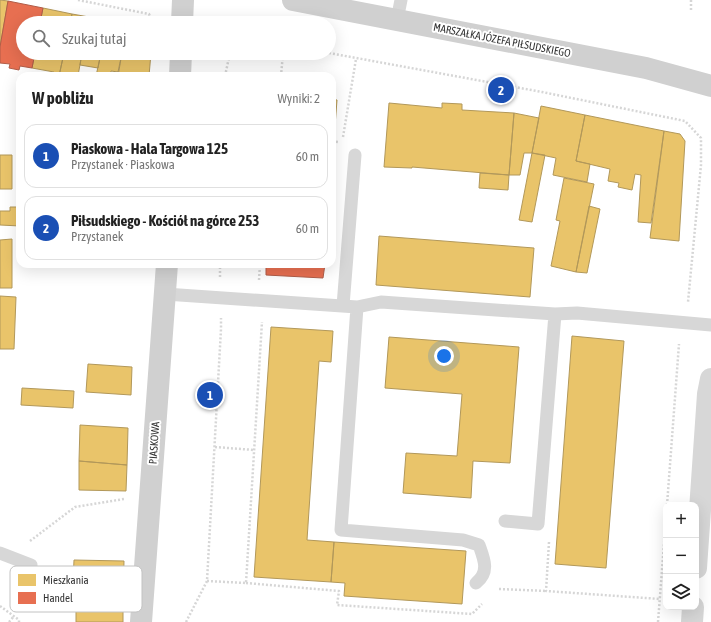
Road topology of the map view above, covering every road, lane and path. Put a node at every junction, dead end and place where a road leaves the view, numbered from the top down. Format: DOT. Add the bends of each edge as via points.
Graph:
graph roads {
  1 [pos="78,0"];
  2 [pos="183,0"];
  3 [pos="293,0"];
  4 [pos="691,0"];
  5 [pos="399,10"];
  6 [pos="690,10"];
  7 [pos="150,16"];
  8 [pos="182,16"];
  9 [pos="336,55"];
  10 [pos="356,59"];
  11 [pos="181,60"];
  12 [pos="228,60"];
  13 [pos="283,60"];
  14 [pos="180,72"];
  15 [pos="226,72"];
  16 [pos="282,72"];
  17 [pos="711,86"];
  18 [pos="355,155"];
  19 [pos="167,268"];
  20 [pos="220,268"];
  21 [pos="259,268"];
  22 [pos="164,294"];
  23 [pos="220,298"];
  24 [pos="263,301"];
  25 [pos="343,306"];
  26 [pos="357,307"];
  27 [pos="555,314"];
  28 [pos="683,322"];
  29 [pos="711,325"];
  30 [pos="711,379"];
  31 [pos="215,447"];
  32 [pos="254,450"];
  33 [pos="126,499"];
  34 [pos="667,502"];
  35 [pos="706,502"];
  36 [pos="505,521"];
  37 [pos="538,524"];
  38 [pos="665,538"];
  39 [pos="699,548"];
  40 [pos="5,555"];
  41 [pos="31,565"];
  42 [pos="207,581"];
  43 [pos="246,583"];
  44 [pos="476,584"];
  45 [pos="498,589"];
  46 [pos="546,591"];
  47 [pos="660,599"];
  48 [pos="482,604"];
  49 [pos="0,606"];
  50 [pos="142,608"];
  51 [pos="693,610"];
  52 [pos="142,612"];
  53 [pos="14,616"];
  54 [pos="9,622"];
  55 [pos="19,622"];
  56 [pos="141,622"];
  57 [pos="186,622"];
  58 [pos="658,622"];
  59 [pos="692,622"];
  1 -- 7 [label="path"];
  2 -- 8 [label="main road"];
  3 -- 5 [label="main road, MARSZAŁKA JÓZEFA PIŁSUDSKIEGO"];
  4 -- 6 [label="path"];
  5 -- 17 [label="main road, MARSZAŁKA JÓZEFA PIŁSUDSKIEGO" via="646,68"];
  9 -- 10 [label="path"];
  10 -- 18 [label="path" via="343,142"];
  10 -- 28 [label="path" via="542,92 685,121 701,138 701,165 689,299"];
  11 -- 14 [label="main road"];
  12 -- 15 [label="path"];
  13 -- 16 [label="path"];
  18 -- 25 [label="lane"];
  19 -- 22 [label="main road, PIASKOWA"];
  20 -- 23 [label="path"];
  21 -- 24 [label="path" via="258,276"];
  22 -- 23 [label="lane"];
  22 -- 50 [label="main road, PIASKOWA"];
  23 -- 24 [label="lane"];
  23 -- 31 [label="path" via="221,329"];
  24 -- 25 [label="lane"];
  24 -- 32 [label="path"];
  25 -- 26 [label="lane"];
  26 -- 27 [label="lane" via="381,302"];
  26 -- 44 [label="lane" via="341,530 463,540 479,545 486,563 481,579"];
  27 -- 28 [label="lane" via="577,313"];
  27 -- 37 [label="lane"];
  28 -- 29 [label="lane"];
  28 -- 34 [label="path" via="680,330"];
  30 -- 35 [label="street" via="708,394"];
  31 -- 32 [label="path"];
  31 -- 42 [label="path"];
  32 -- 43 [label="path"];
  33 -- 40 [label="path" via="75,507"];
  35 -- 39 [label="street"];
  36 -- 37 [label="lane"];
  37 -- 46 [label="path" via="549,538"];
  38 -- 47 [label="path"];
  40 -- 41 [label="lane"];
  42 -- 43 [label="path"];
  42 -- 57 [label="path"];
  43 -- 48 [label="path" via="339,591 337,605 472,614"];
  45 -- 46 [label="path"];
  46 -- 47 [label="path"];
  47 -- 58 [label="path"];
  49 -- 53 [label="path"];
  51 -- 59 [label="street"];
  52 -- 56 [label="main road, PIASKOWA"];
  53 -- 54 [label="path"];
  53 -- 55 [label="path"];
}
